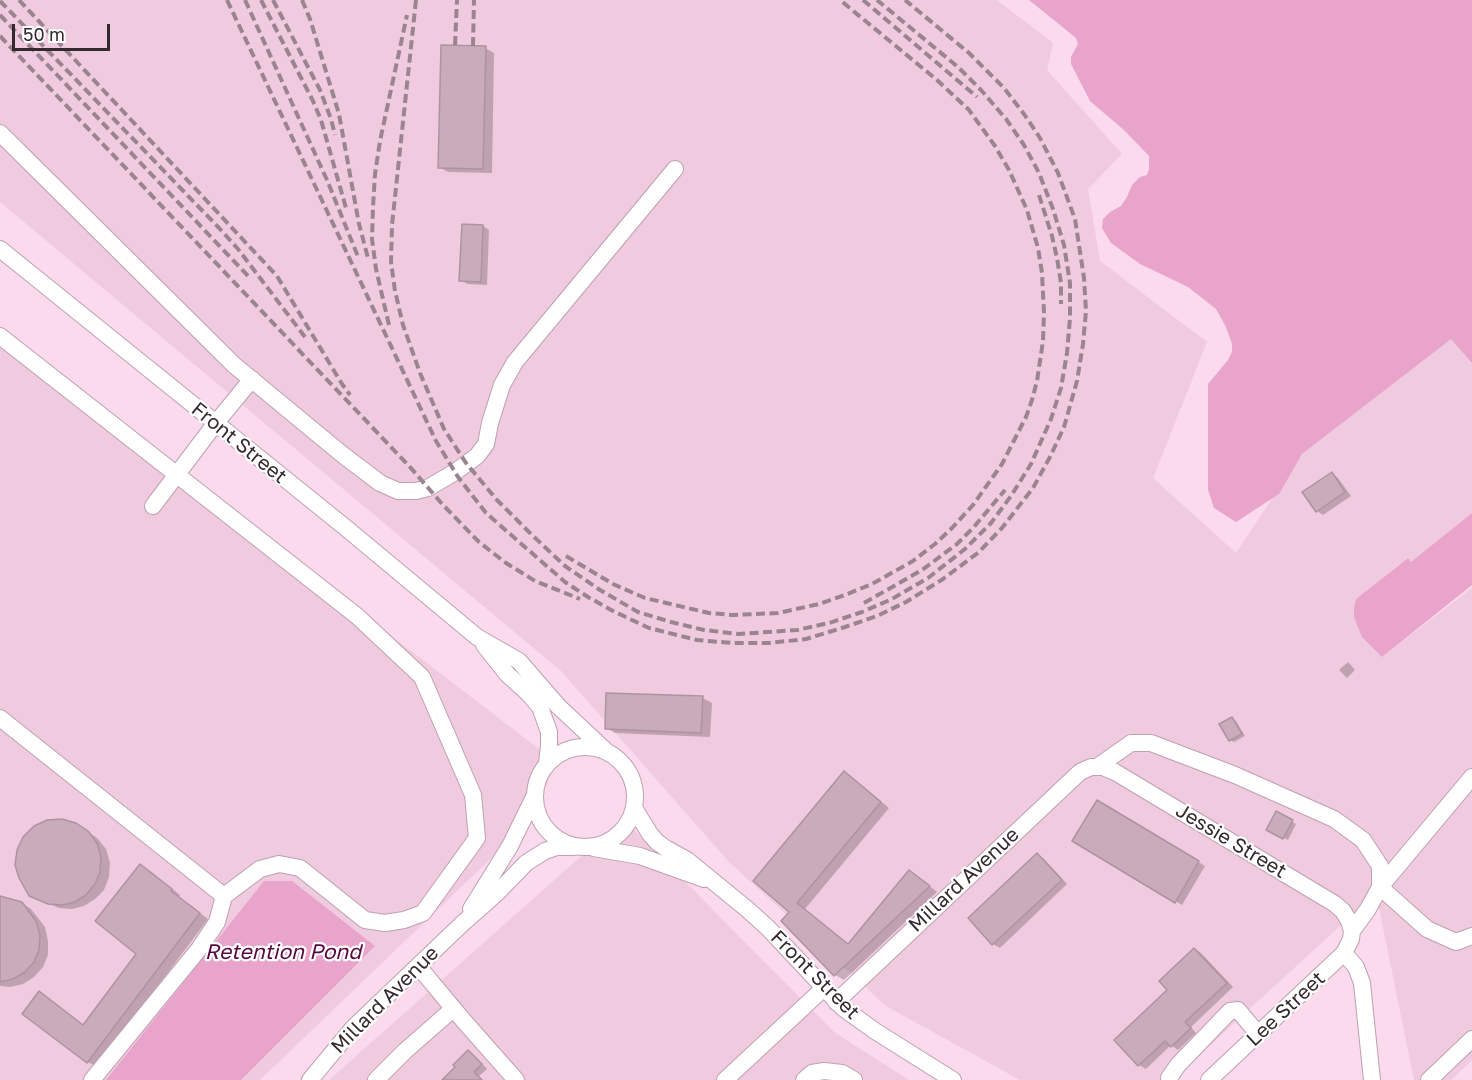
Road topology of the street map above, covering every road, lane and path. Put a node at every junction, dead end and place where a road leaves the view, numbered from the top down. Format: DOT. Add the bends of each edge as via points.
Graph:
graph roads {
  1 [pos="0,133"];
  2 [pos="675,169"];
  3 [pos="0,249"];
  4 [pos="0,336"];
  5 [pos="252,380"];
  6 [pos="215,424"];
  7 [pos="177,474"];
  8 [pos="153,506"];
  9 [pos="477,637"];
  10 [pos="0,718"];
  11 [pos="606,751"];
  12 [pos="547,764"];
  13 [pos="1097,767"];
  14 [pos="1472,777"];
  15 [pos="534,797"];
  16 [pos="634,808"];
  17 [pos="582,847"];
  18 [pos="714,882"];
  19 [pos="1380,887"];
  20 [pos="224,896"];
  21 [pos="463,922"];
  22 [pos="1352,931"];
  23 [pos="1472,936"];
  24 [pos="1344,953"];
  25 [pos="418,966"];
  26 [pos="824,988"];
  27 [pos="836,1002"];
  28 [pos="453,1008"];
  29 [pos="1258,1034"];
  30 [pos="1472,1039"];
  31 [pos="733,1077"];
  32 [pos="92,1080"];
  33 [pos="310,1080"];
  34 [pos="376,1080"];
  35 [pos="516,1080"];
  36 [pos="804,1080"];
  37 [pos="855,1080"];
  38 [pos="953,1080"];
  39 [pos="1169,1080"];
  40 [pos="1209,1080"];
  41 [pos="1372,1080"];
  42 [pos="1429,1080"];
  1 -- 5 [label="street"];
  2 -- 5 [label="street" via="515,362 502,385 486,444 477,456 428,488 398,491 380,483"];
  3 -- 6 [label="street, Front Street"];
  4 -- 7 [label="street"];
  5 -- 6 [label="street"];
  6 -- 7 [label="street"];
  6 -- 9 [label="street, Front Street"];
  7 -- 8 [label="street"];
  7 -- 20 [label="street" via="357,616 422,676 473,795 477,838 423,913 385,923 365,920 300,868 279,864 260,869"];
  9 -- 11 [label="street, Front Street" via="519,661 558,706"];
  9 -- 12 [label="street, Front Street" via="540,707 549,732"];
  10 -- 20 [label="street"];
  11 -- 12 [label="street" via="572,748"];
  11 -- 16 [label="street" via="629,773 635,792"];
  12 -- 15 [label="street"];
  13 -- 19 [label="street, Millard Avenue" via="1131,744 1151,743 1235,775 1334,819 1363,840 1380,866"];
  13 -- 22 [label="street, Jessie Street" via="1115,771 1335,904"];
  13 -- 27 [label="street, Millard Avenue" via="1080,772"];
  14 -- 19 [label="street, Lee Street"];
  15 -- 17 [label="street" via="537,814 546,829 558,840"];
  15 -- 21 [label="street, Millard Avenue" via="510,846"];
  16 -- 17 [label="street" via="617,837 602,845"];
  16 -- 18 [label="street, Front Street" via="657,842"];
  17 -- 18 [label="street, Front Street" via="640,856"];
  17 -- 21 [label="street, Millard Avenue" via="552,849 532,859"];
  18 -- 26 [label="street, Front Street" via="768,928"];
  19 -- 22 [label="street, Lee Street"];
  19 -- 23 [label="street" via="1427,929 1456,942"];
  20 -- 32 [label="street" via="217,922 200,949"];
  21 -- 25 [label="street, Millard Avenue"];
  22 -- 24 [label="street, Lee Street"];
  24 -- 29 [label="street, Lee Street"];
  24 -- 41 [label="street" via="1356,967 1362,984"];
  25 -- 28 [label="street"];
  25 -- 33 [label="street, Millard Avenue" via="353,1028"];
  26 -- 27 [label="street, Front Street"];
  26 -- 31 [label="street"];
  27 -- 38 [label="street, Front Street"];
  28 -- 34 [label="street"];
  28 -- 35 [label="street"];
  29 -- 39 [label="street" via="1238,1010 1230,1011 1178,1065"];
  29 -- 40 [label="street, Lee Street"];
  30 -- 42 [label="street"];
  36 -- 37 [label="street" via="812,1073 824,1071 842,1073"];
}
